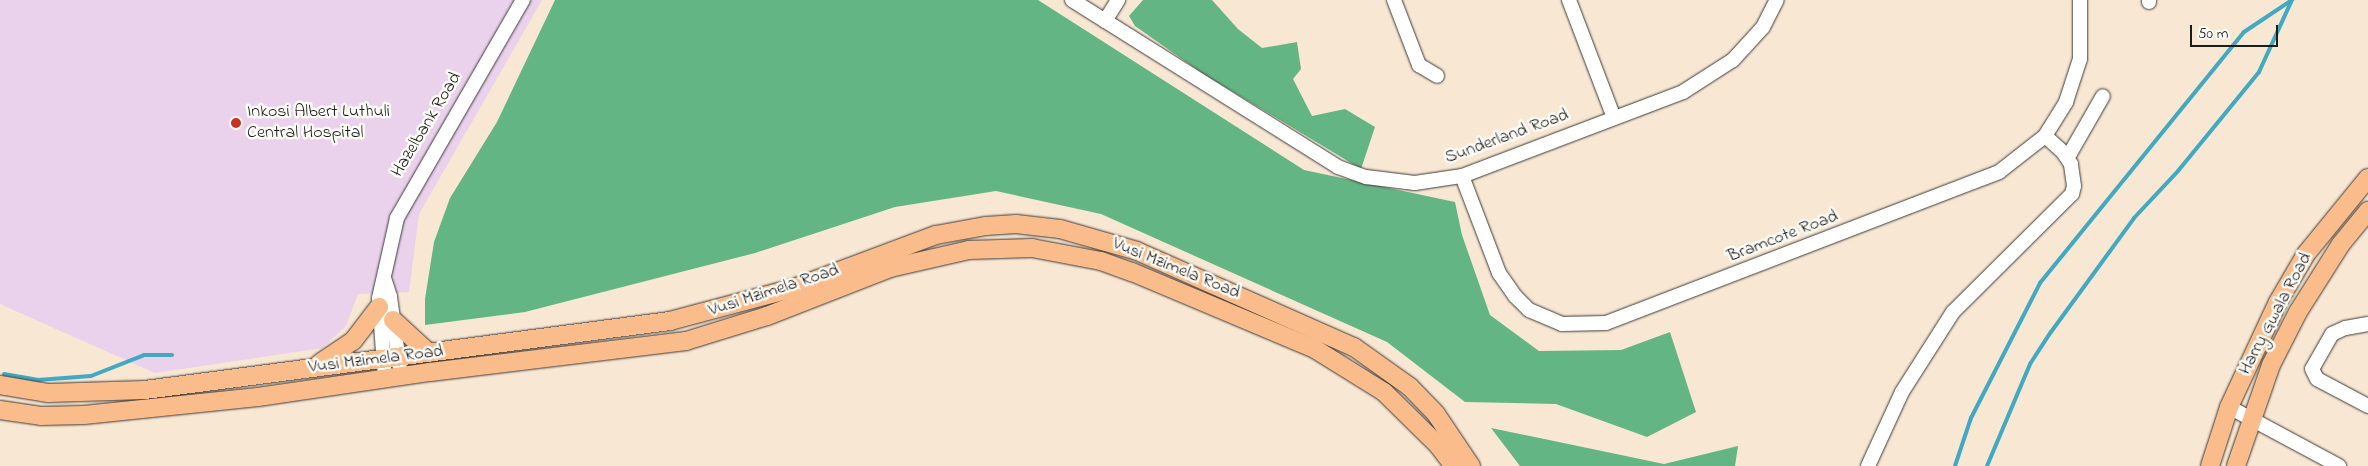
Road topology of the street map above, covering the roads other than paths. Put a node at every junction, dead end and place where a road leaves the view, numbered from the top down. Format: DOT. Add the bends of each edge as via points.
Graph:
graph roads {
  1 [pos="523,0"];
  2 [pos="1072,0"];
  3 [pos="1118,0"];
  4 [pos="1394,0"];
  5 [pos="1569,0"];
  6 [pos="1777,0"];
  7 [pos="2080,0"];
  8 [pos="1105,21"];
  9 [pos="1437,76"];
  10 [pos="2103,96"];
  11 [pos="1614,118"];
  12 [pos="2045,136"];
  13 [pos="2068,157"];
  14 [pos="1462,176"];
  15 [pos="2368,178"];
  16 [pos="2368,211"];
  17 [pos="384,278"];
  18 [pos="379,307"];
  19 [pos="393,320"];
  20 [pos="2368,324"];
  21 [pos="429,353"];
  22 [pos="390,358"];
  23 [pos="314,367"];
  24 [pos="393,378"];
  25 [pos="0,385"];
  26 [pos="2368,406"];
  27 [pos="2229,407"];
  28 [pos="0,410"];
  29 [pos="2253,418"];
  30 [pos="1454,466"];
  31 [pos="1471,466"];
  32 [pos="1868,466"];
  33 [pos="2210,466"];
  34 [pos="2236,466"];
  35 [pos="2339,466"];
  1 -- 17 [label="street, Hazelbank Road" via="408,196 390,242"];
  2 -- 8 [label="street, Sunderland Road"];
  3 -- 8 [label="street"];
  4 -- 9 [label="street" via="1419,65"];
  5 -- 11 [label="street"];
  6 -- 11 [label="street, Sunderland Road" via="1763,27 1749,44 1710,78 1683,92"];
  7 -- 12 [label="street, Bramcote Road" via="2080,59 2066,102"];
  8 -- 14 [label="street, Sunderland Road" via="1338,167 1392,181 1437,181"];
  10 -- 13 [label="street"];
  11 -- 14 [label="street, Sunderland Road"];
  12 -- 13 [label="street"];
  12 -- 14 [label="street, Bramcote Road" via="1999,172 1973,185 1594,326 1562,324 1547,319 1529,310 1515,296 1499,274"];
  13 -- 32 [label="street" via="2074,176 2072,194 1953,312 1902,392"];
  15 -- 27 [label="main road, Harry Gwala Road" via="2306,254 2264,331"];
  16 -- 29 [label="main road, Harry Gwala Road" via="2337,251 2298,312 2271,365"];
  17 -- 18 [label="street, Hazelbank Road"];
  17 -- 19 [label="street, Hazelbank Road"];
  18 -- 22 [label="street, Hazelbank Road"];
  18 -- 23 [label="main road" via="344,349"];
  19 -- 21 [label="main road"];
  19 -- 22 [label="street, Hazelbank Road"];
  20 -- 26 [label="street" via="2332,334 2312,369 2317,379"];
  21 -- 22 [label="main road, Vusi Mzimela Road"];
  21 -- 31 [label="main road, Vusi Mzimela Road" via="670,321 716,311 794,288 936,236 1016,224 1060,229 1137,251 1354,347 1410,386 1436,414"];
  22 -- 23 [label="main road, Vusi Mzimela Road"];
  22 -- 24 [label="street, Hazelbank Road"];
  23 -- 25 [label="main road, Vusi Mzimela Road" via="106,392 48,393"];
  24 -- 28 [label="main road, Vusi Mzimela Road" via="258,397 84,415 42,416"];
  24 -- 30 [label="main road, Vusi Mzimela Road" via="686,341 768,316 890,268 969,250 1032,248 1092,259 1132,272 1315,349 1384,392 1433,439"];
  27 -- 29 [label="street"];
  27 -- 33 [label="main road, Harry Gwala Road"];
  29 -- 34 [label="main road, Harry Gwala Road"];
  29 -- 35 [label="street"];
}
